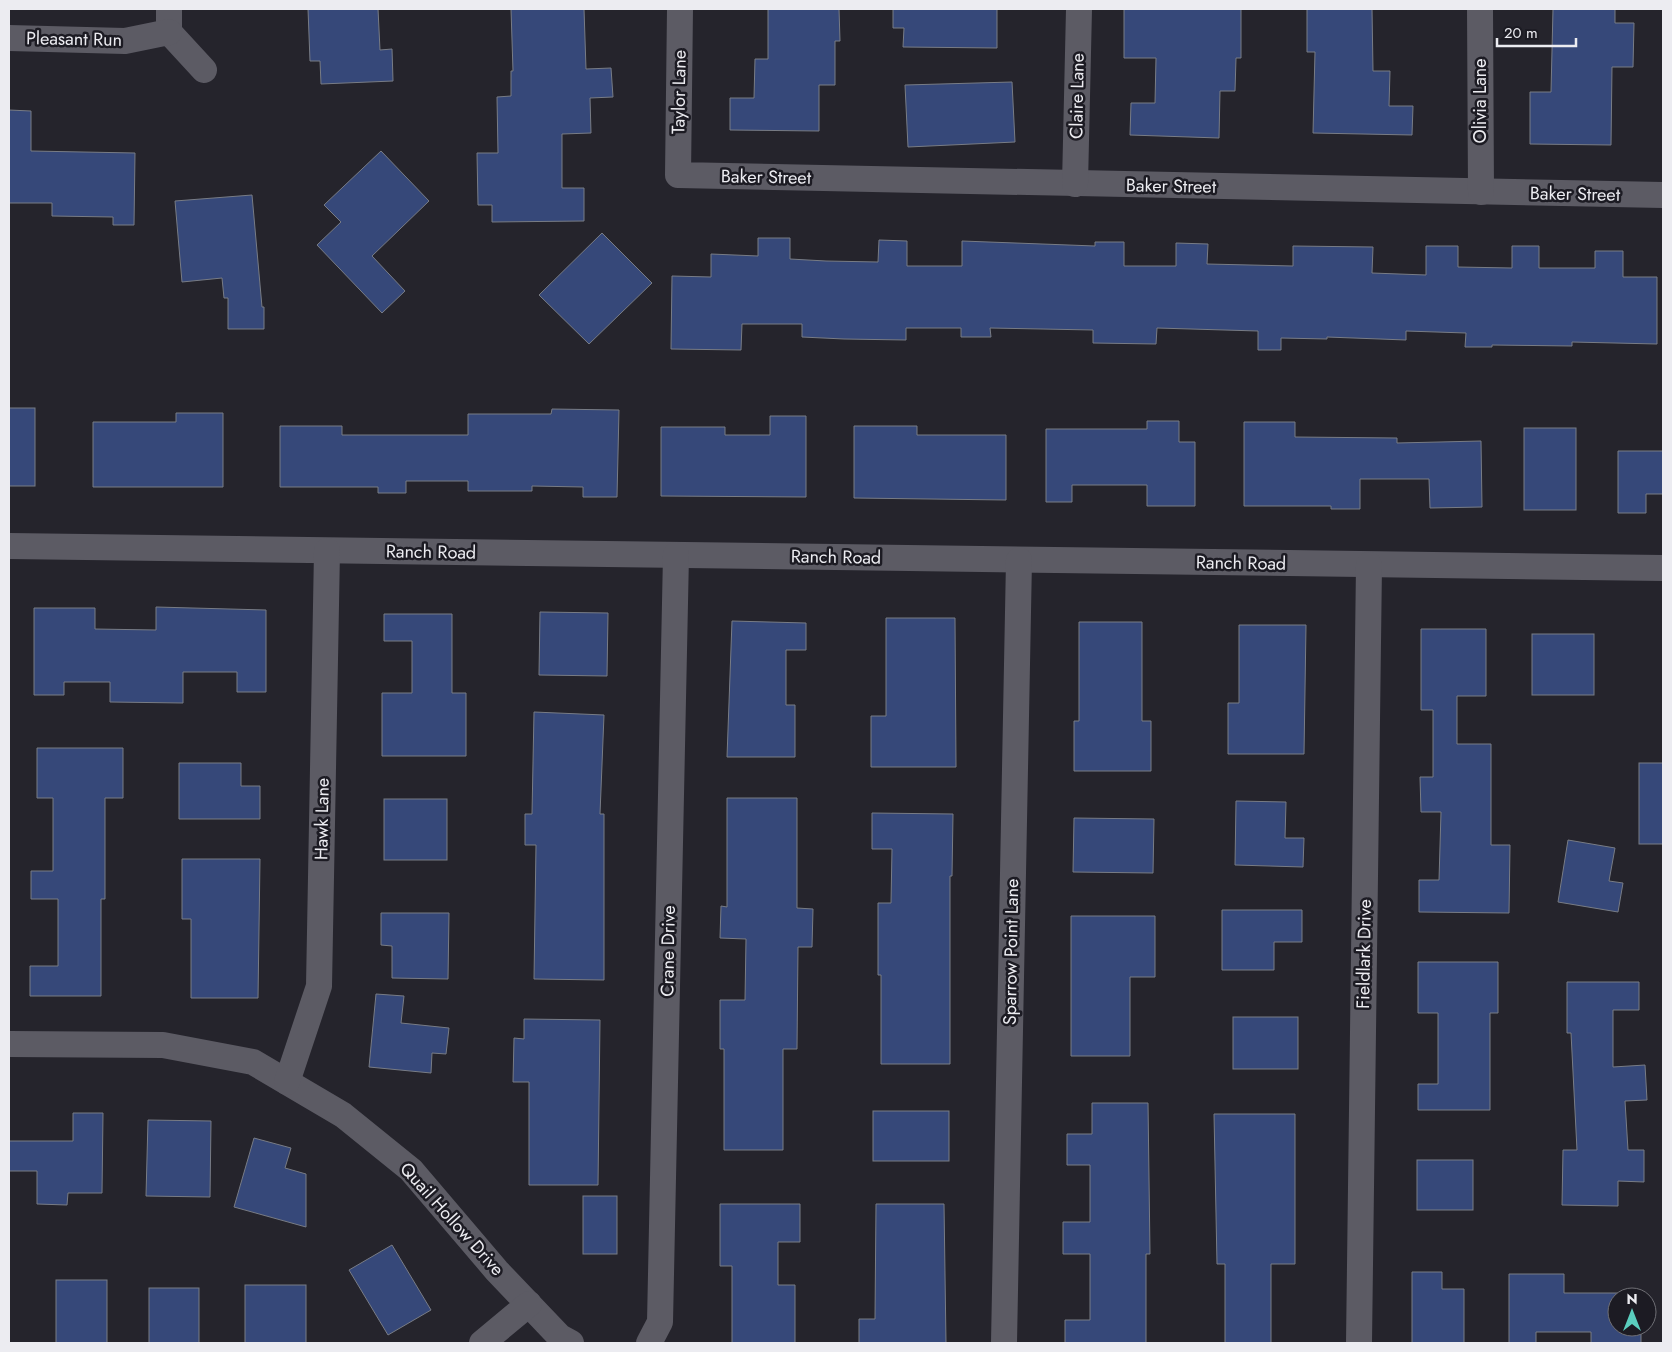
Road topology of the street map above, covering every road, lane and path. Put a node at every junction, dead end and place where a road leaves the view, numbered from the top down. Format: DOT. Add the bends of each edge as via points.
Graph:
graph roads {
  1 [pos="680,9"];
  2 [pos="1079,9"];
  3 [pos="1480,9"];
  4 [pos="169,20"];
  5 [pos="9,38"];
  6 [pos="204,70"];
  7 [pos="678,175"];
  8 [pos="1075,184"];
  9 [pos="1481,192"];
  10 [pos="1663,195"];
  11 [pos="9,546"];
  12 [pos="327,551"];
  13 [pos="676,556"];
  14 [pos="1019,560"];
  15 [pos="1369,564"];
  16 [pos="1663,568"];
  17 [pos="9,1044"];
  18 [pos="288,1082"];
  19 [pos="529,1304"];
  20 [pos="482,1343"];
  21 [pos="571,1343"];
  22 [pos="649,1343"];
  23 [pos="1004,1343"];
  24 [pos="1359,1343"];
  1 -- 7 [label="street, Taylor Lane"];
  2 -- 8 [label="street, Claire Lane"];
  3 -- 9 [label="street, Olivia Lane"];
  4 -- 5 [label="street, Pleasant Run" via="125,42"];
  4 -- 6 [label="street"];
  7 -- 8 [label="street, Baker Street"];
  8 -- 9 [label="street, Baker Street"];
  9 -- 10 [label="street, Baker Street"];
  11 -- 12 [label="street, Ranch Road"];
  12 -- 13 [label="street, Ranch Road"];
  12 -- 18 [label="street, Hawk Lane" via="319,986"];
  13 -- 14 [label="street, Ranch Road"];
  13 -- 22 [label="street, Crane Drive" via="660,1322"];
  14 -- 15 [label="street, Ranch Road"];
  14 -- 23 [label="street, Sparrow Point Lane"];
  15 -- 16 [label="street, Ranch Road"];
  15 -- 24 [label="street, Fieldlark Drive"];
  17 -- 18 [label="street, Quail Hollow Drive" via="163,1045 253,1062"];
  18 -- 19 [label="street, Quail Hollow Drive" via="343,1115 411,1170"];
  19 -- 20 [label="street"];
  19 -- 21 [label="street, Quail Hollow Drive" via="560,1337"];
}
